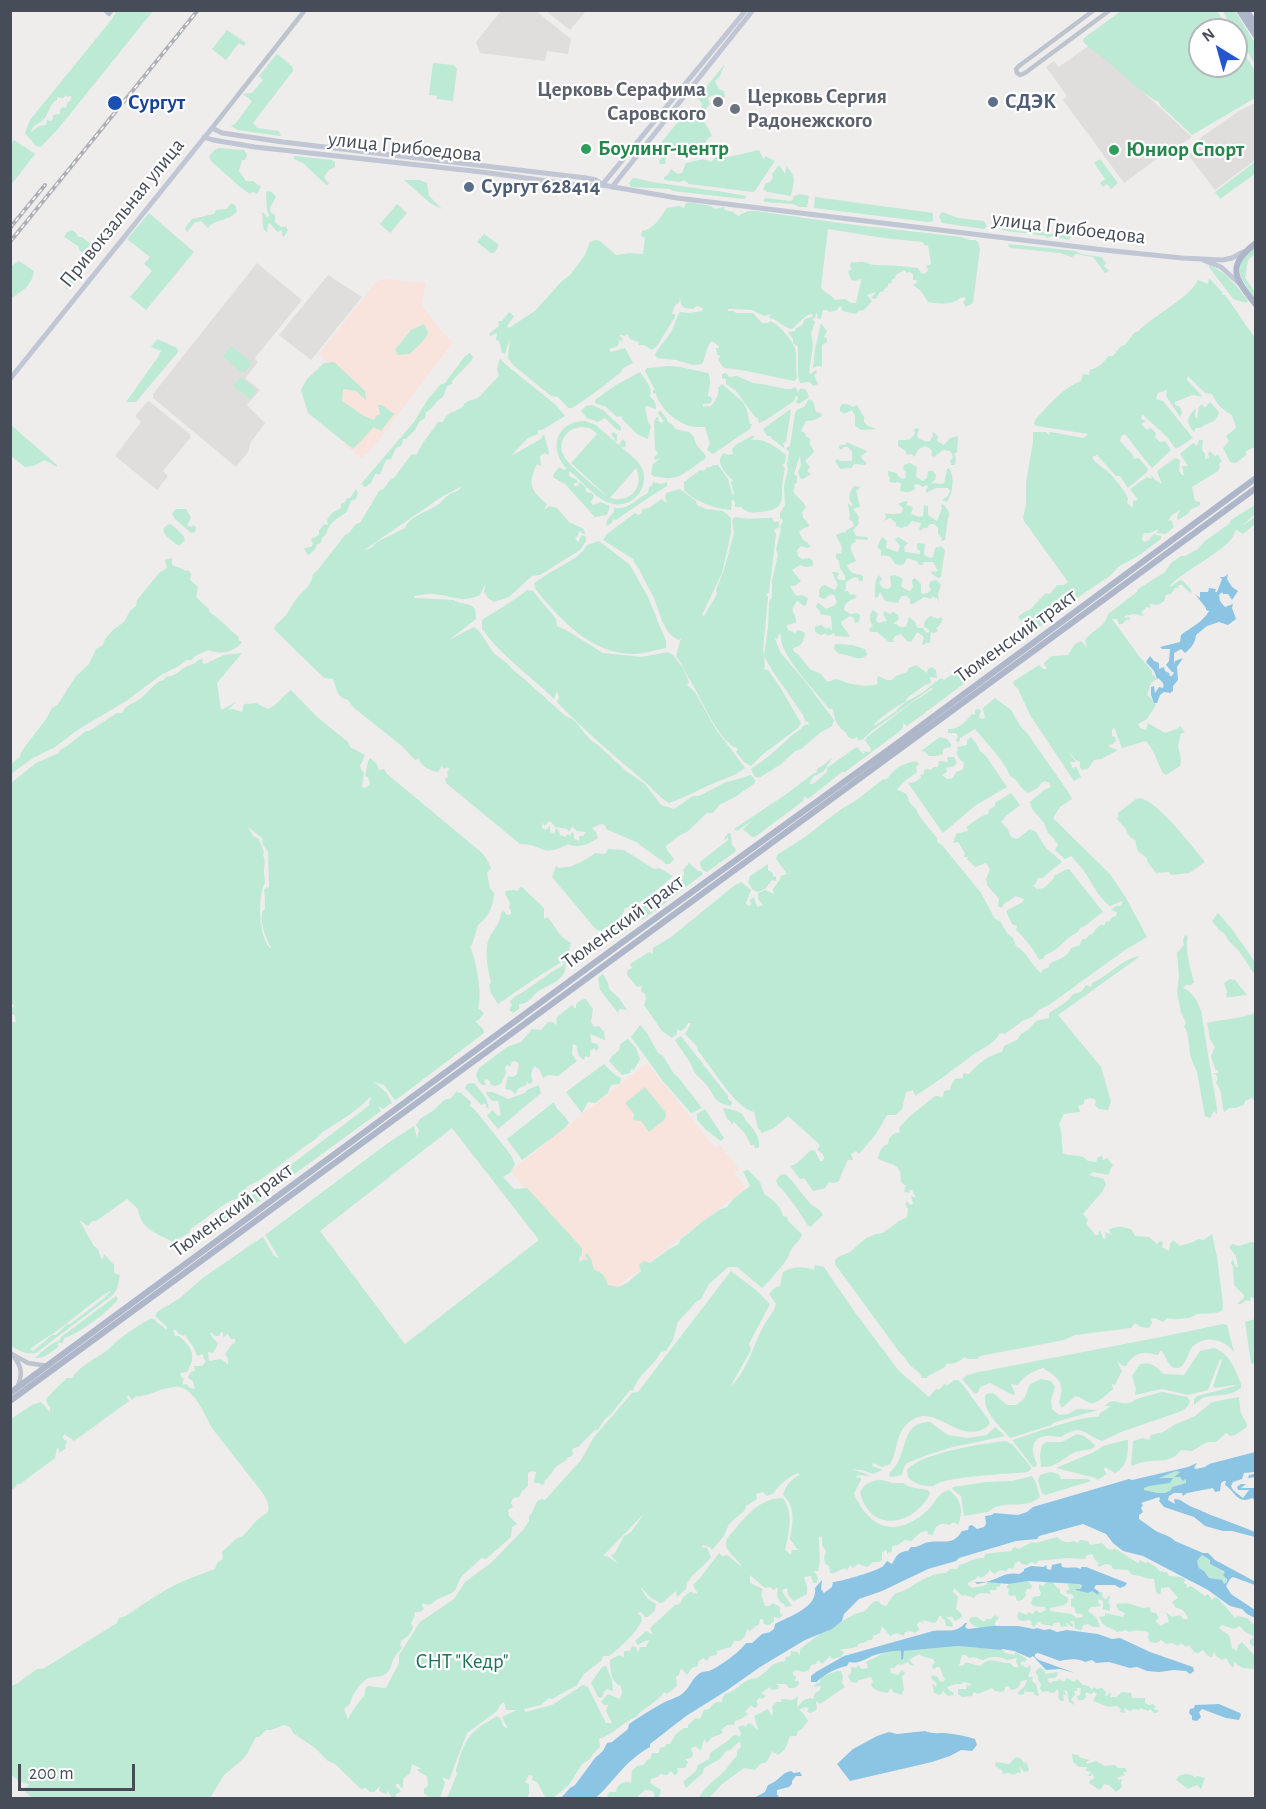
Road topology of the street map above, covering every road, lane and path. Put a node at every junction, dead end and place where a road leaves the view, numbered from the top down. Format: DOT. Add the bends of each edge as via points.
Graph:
graph roads {
  1 [pos="305,10"];
  2 [pos="746,10"];
  3 [pos="753,10"];
  4 [pos="1094,10"];
  5 [pos="1110,10"];
  6 [pos="1239,10"];
  7 [pos="1246,10"];
  8 [pos="1256,25"];
  9 [pos="1256,36"];
  10 [pos="212,128"];
  11 [pos="204,137"];
  12 [pos="602,185"];
  13 [pos="612,187"];
  14 [pos="1256,243"];
  15 [pos="1243,252"];
  16 [pos="1199,259"];
  17 [pos="1240,284"];
  18 [pos="1256,305"];
  19 [pos="10,379"];
  20 [pos="1256,478"];
  21 [pos="1256,488"];
  22 [pos="10,1353"];
  23 [pos="48,1366"];
  24 [pos="13,1391"];
  25 [pos="10,1401"];
  1 -- 10 [label="street, Привокзальная улица"];
  2 -- 12 [label="main road"];
  3 -- 13 [label="main road"];
  4 -- 5 [label="street" via="1019,66 1018,75"];
  6 -- 9 [label="main road"];
  7 -- 8 [label="main road"];
  10 -- 11 [label="main road, Привокзальная улица"];
  10 -- 12 [label="main road, улица Грибоедова" via="222,134 586,178"];
  11 -- 12 [label="main road, улица Грибоедова" via="288,151"];
  11 -- 19 [label="main road, Привокзальная улица"];
  12 -- 13 [label="main road, улица Грибоедова"];
  13 -- 16 [label="main road, улица Грибоедова" via="660,196"];
  14 -- 15 [label="main road"];
  15 -- 16 [label="main road" via="1228,259"];
  15 -- 17 [label="main road" via="1236,267"];
  16 -- 17 [label="main road" via="1221,267"];
  17 -- 18 [label="main road"];
  20 -- 23 [label="main road, Тюменский тракт"];
  21 -- 25 [label="main road, Тюменский тракт"];
  22 -- 23 [label="street" via="28,1364"];
  22 -- 24 [label="street" via="22,1371"];
  23 -- 24 [label="main road, Тюменский тракт"];
}
